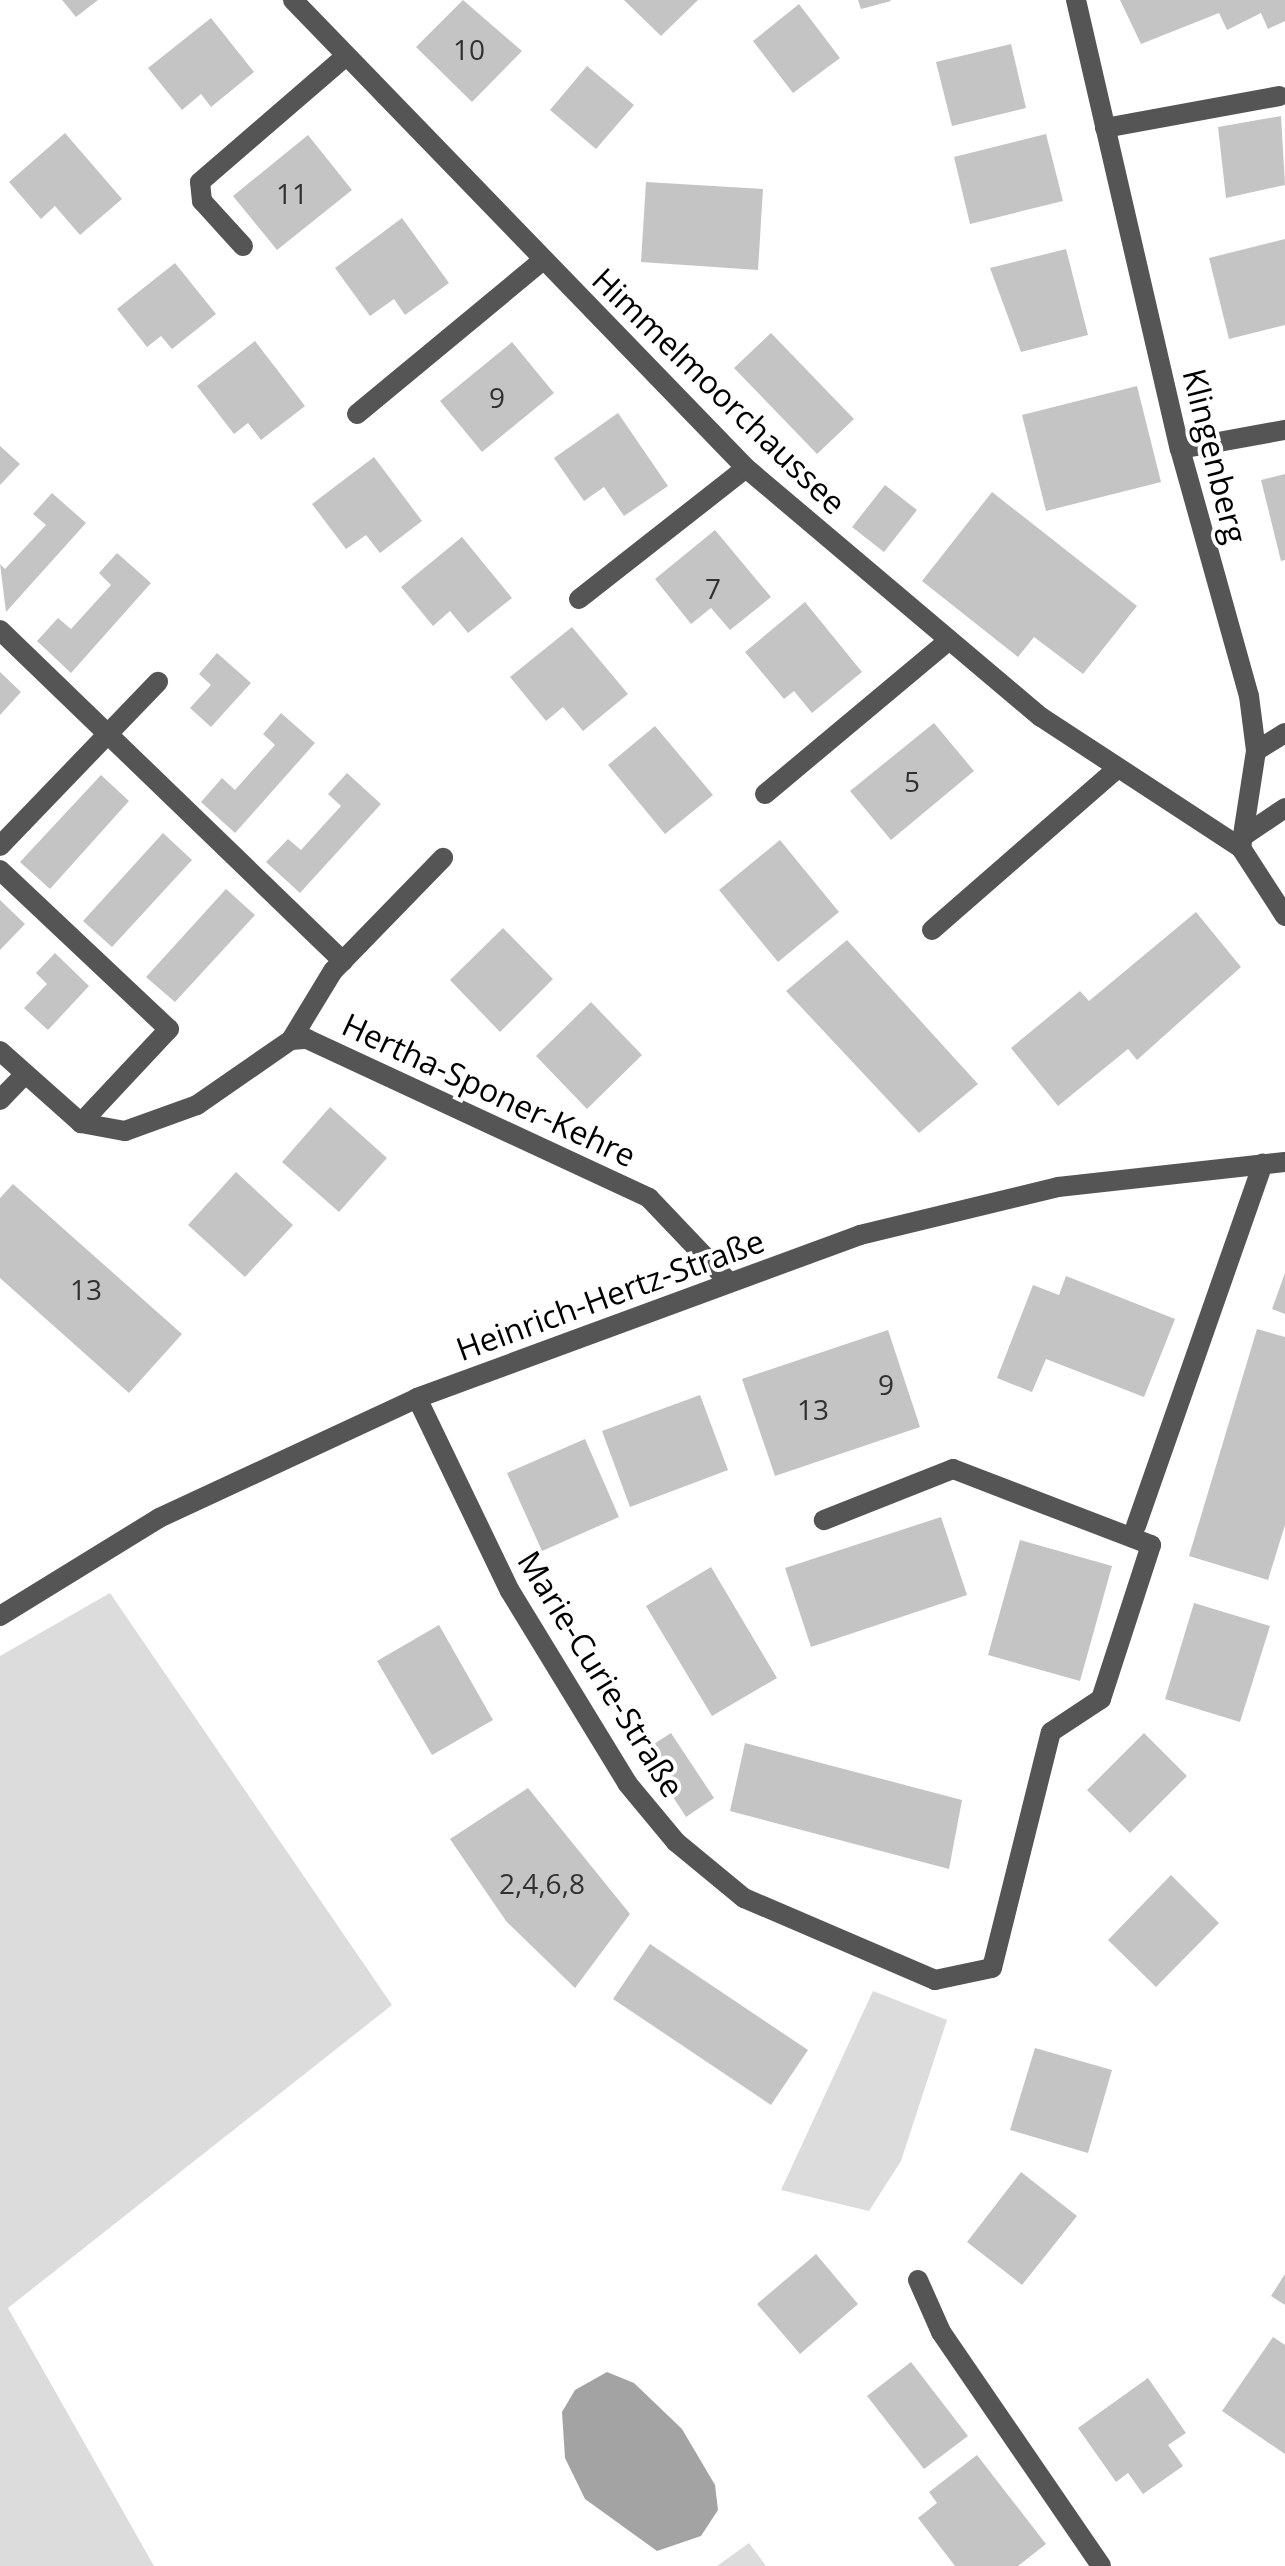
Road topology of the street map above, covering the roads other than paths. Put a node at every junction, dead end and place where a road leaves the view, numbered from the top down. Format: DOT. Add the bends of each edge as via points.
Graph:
graph roads {
  1 [pos="293,0"];
  2 [pos="1076,0"];
  3 [pos="346,56"];
  4 [pos="1279,96"];
  5 [pos="1106,128"];
  6 [pos="243,246"];
  7 [pos="540,262"];
  8 [pos="357,414"];
  9 [pos="1285,430"];
  10 [pos="1180,449"];
  11 [pos="746,468"];
  12 [pos="580,599"];
  13 [pos="0,630"];
  14 [pos="950,640"];
  15 [pos="158,682"];
  16 [pos="1285,733"];
  17 [pos="109,734"];
  18 [pos="1256,750"];
  19 [pos="1114,771"];
  20 [pos="765,794"];
  21 [pos="1285,808"];
  22 [pos="1242,843"];
  23 [pos="0,846"];
  24 [pos="444,858"];
  25 [pos="0,870"];
  26 [pos="1285,916"];
  27 [pos="932,930"];
  28 [pos="343,961"];
  29 [pos="291,1040"];
  30 [pos="0,1052"];
  31 [pos="24,1075"];
  32 [pos="0,1100"];
  33 [pos="81,1123"];
  34 [pos="1285,1162"];
  35 [pos="1263,1164"];
  36 [pos="729,1282"];
  37 [pos="417,1398"];
  38 [pos="824,1520"];
  39 [pos="1136,1526"];
  40 [pos="0,1616"];
  41 [pos="918,2280"];
  42 [pos="1101,2566"];
  1 -- 3 [label="street, Himmelmoorchaussee"];
  2 -- 5 [label="street, Klingenberg"];
  3 -- 6 [label="street" via="200,182 202,201"];
  3 -- 7 [label="street, Himmelmoorchaussee"];
  4 -- 5 [label="street"];
  5 -- 10 [label="street, Klingenberg"];
  7 -- 8 [label="street"];
  7 -- 11 [label="street, Himmelmoorchaussee"];
  9 -- 10 [label="street"];
  10 -- 18 [label="street, Klingenberg"];
  11 -- 12 [label="street"];
  11 -- 14 [label="street, Himmelmoorchaussee"];
  13 -- 17 [label="street"];
  14 -- 19 [label="street, Himmelmoorchaussee"];
  14 -- 20 [label="street"];
  15 -- 17 [label="street"];
  16 -- 18 [label="street"];
  17 -- 23 [label="street"];
  17 -- 28 [label="street"];
  18 -- 22 [label="street, Klingenberg"];
  19 -- 22 [label="street, Himmelmoorchaussee"];
  19 -- 27 [label="street"];
  21 -- 22 [label="street"];
  22 -- 26 [label="street"];
  24 -- 28 [label="street"];
  25 -- 33 [label="street" via="168,1029"];
  28 -- 29 [label="street"];
  29 -- 33 [label="street, Hertha-Sponer-Kehre" via="245,1077 157,1123 125,1131"];
  29 -- 36 [label="street, Hertha-Sponer-Kehre" via="334,1048 649,1198"];
  30 -- 31 [label="street"];
  31 -- 32 [label="street"];
  31 -- 33 [label="street"];
  34 -- 35 [label="street, Heinrich-Hertz-Straße"];
  35 -- 36 [label="street, Heinrich-Hertz-Straße" via="1058,1188 860,1235"];
  35 -- 39 [label="street"];
  36 -- 37 [label="street, Heinrich-Hertz-Straße"];
  37 -- 38 [label="street, Marie-Curie-Straße" via="510,1591 627,1784 676,1842 744,1898 934,1980 992,1968 1051,1732 1101,1700 1150,1545 953,1470"];
  37 -- 40 [label="street, Heinrich-Hertz-Straße" via="159,1518"];
  41 -- 42 [label="street" via="941,2332"];
}
